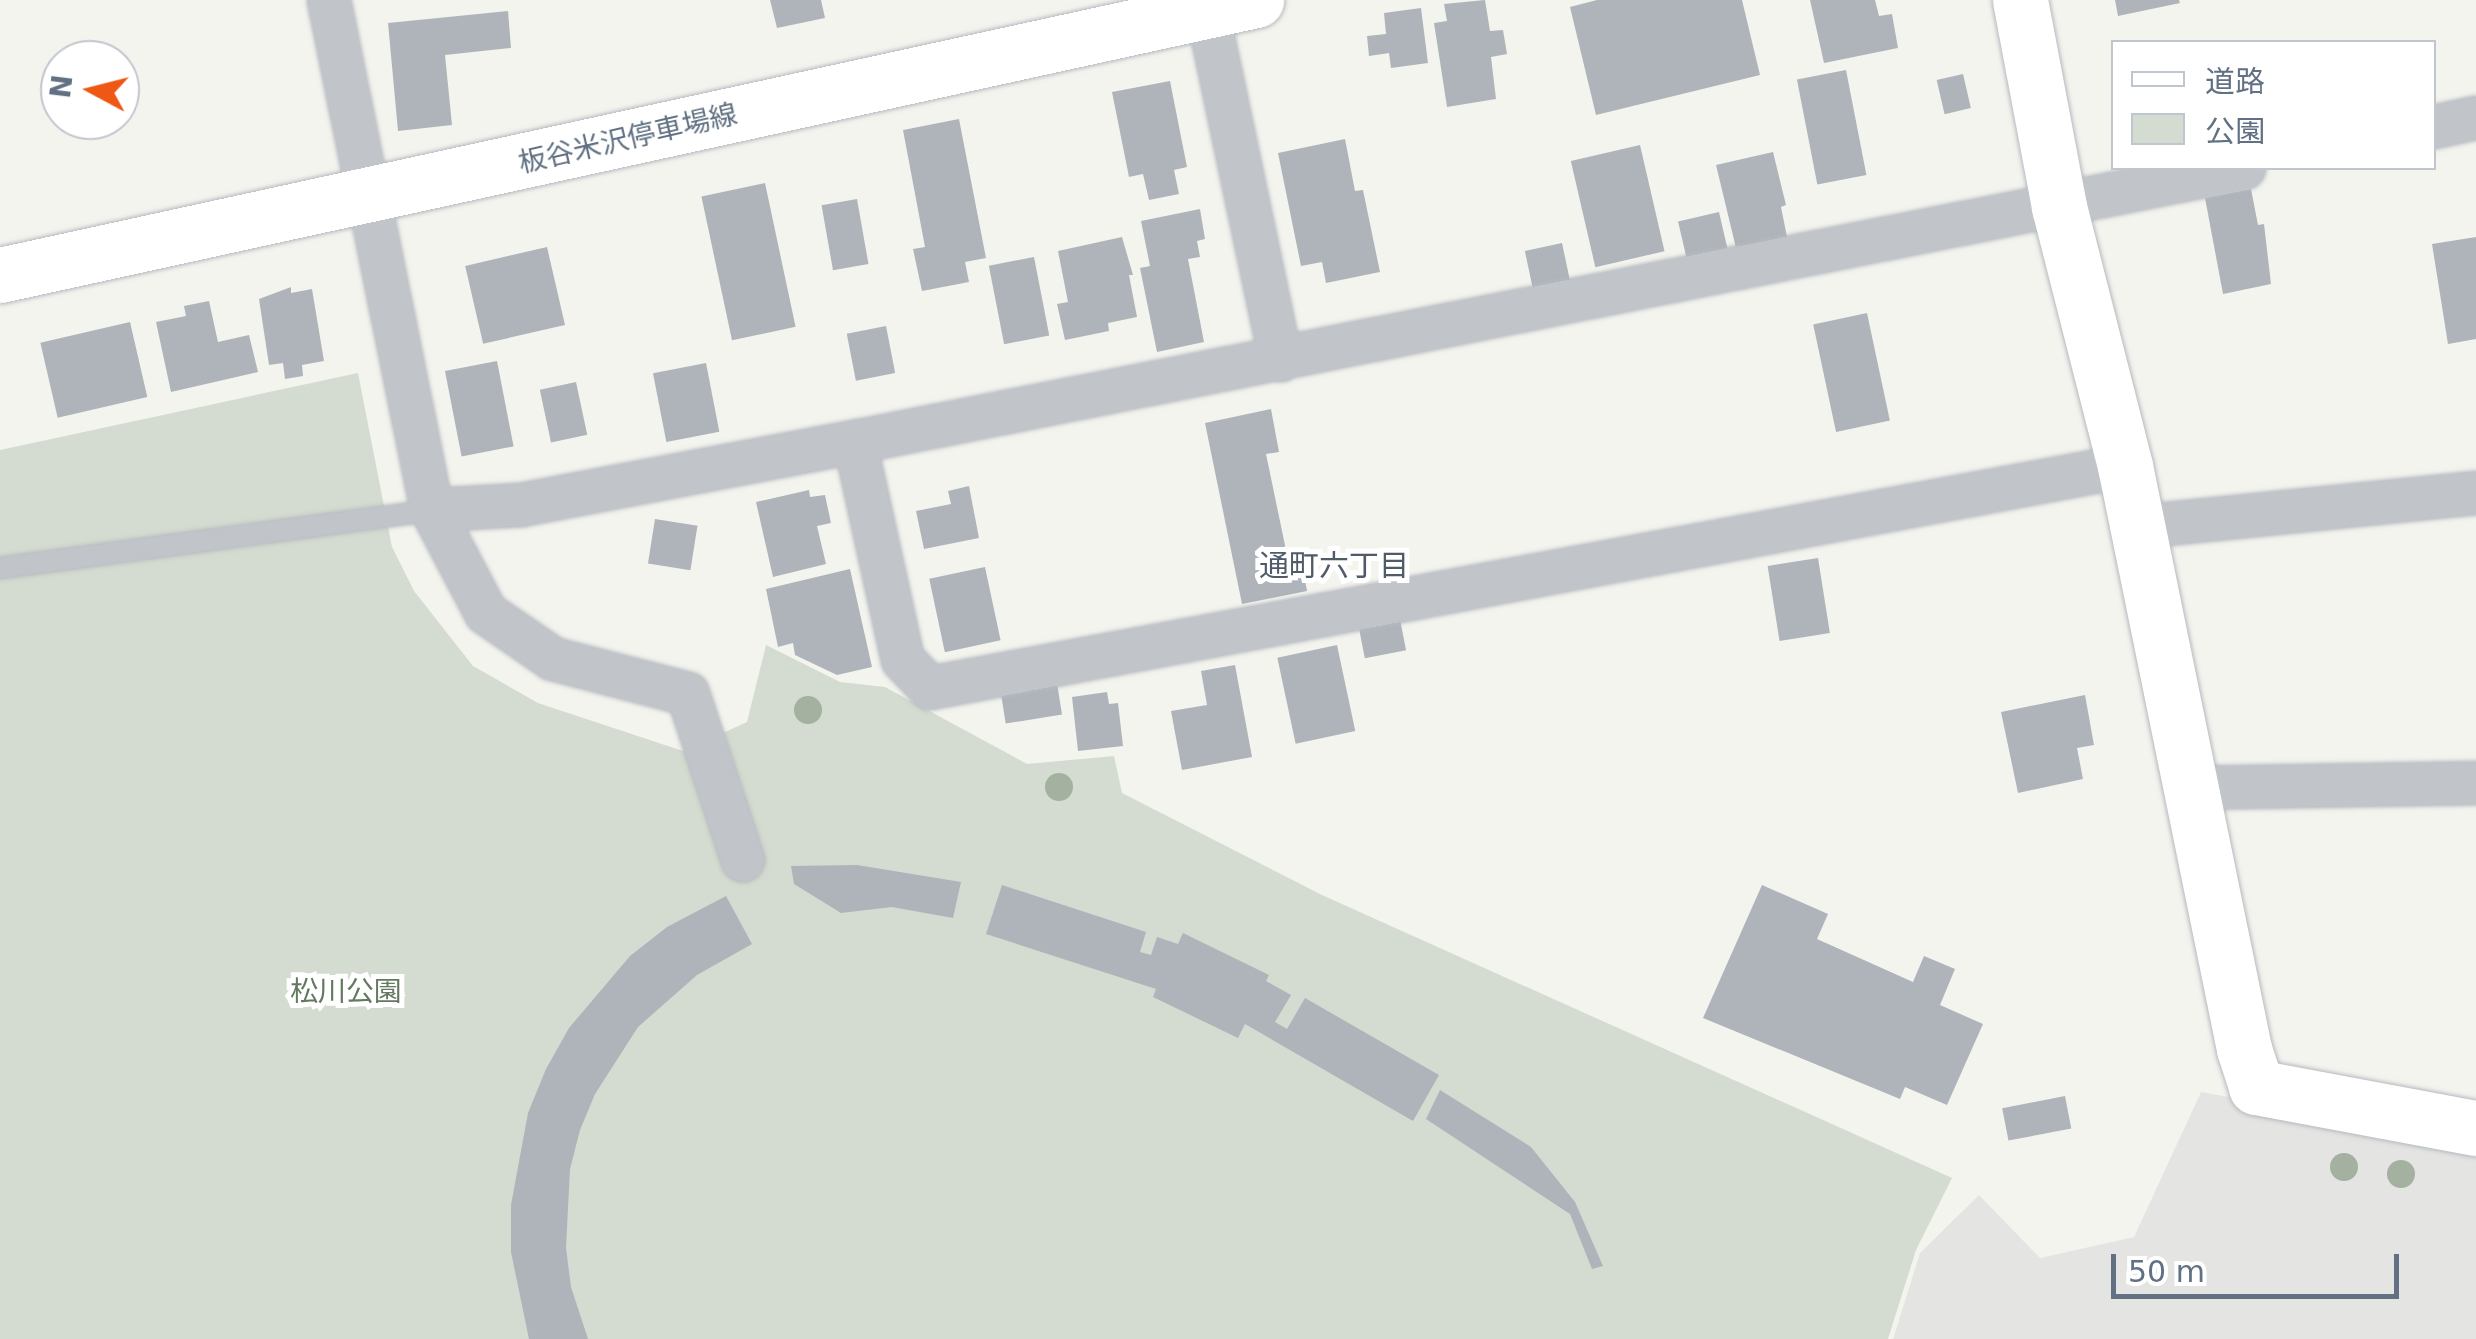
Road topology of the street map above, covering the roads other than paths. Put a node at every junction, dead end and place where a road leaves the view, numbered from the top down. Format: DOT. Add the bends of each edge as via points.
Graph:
graph roads {
  1 [pos="329,0"];
  2 [pos="2020,0"];
  3 [pos="1223,3"];
  4 [pos="2476,118"];
  5 [pos="2436,127"];
  6 [pos="2235,170"];
  7 [pos="366,198"];
  8 [pos="2059,207"];
  9 [pos="0,276"];
  10 [pos="1281,360"];
  11 [pos="855,442"];
  12 [pos="2125,466"];
  13 [pos="2476,493"];
  14 [pos="432,510"];
  15 [pos="2136,527"];
  16 [pos="0,568"];
  17 [pos="2476,783"];
  18 [pos="2194,788"];
  19 [pos="742,860"];
  20 [pos="2476,1128"];
  1 -- 7 [label="street"];
  2 -- 8 [label="street"];
  3 -- 7 [label="street, 板谷米沢停車場線"];
  3 -- 10 [label="street"];
  4 -- 5 [label="street"];
  6 -- 8 [label="street"];
  7 -- 9 [label="street, 板谷米沢停車場線"];
  7 -- 14 [label="street"];
  8 -- 10 [label="street"];
  8 -- 12 [label="street"];
  10 -- 11 [label="street"];
  11 -- 12 [label="street" via="903,660 930,688"];
  11 -- 14 [label="street" via="522,505"];
  12 -- 15 [label="street"];
  13 -- 15 [label="street"];
  14 -- 16 [label="lane"];
  14 -- 19 [label="street" via="486,613 553,659 688,694"];
  15 -- 18 [label="street"];
  17 -- 18 [label="street"];
  18 -- 20 [label="street" via="2256,1087"];
}
